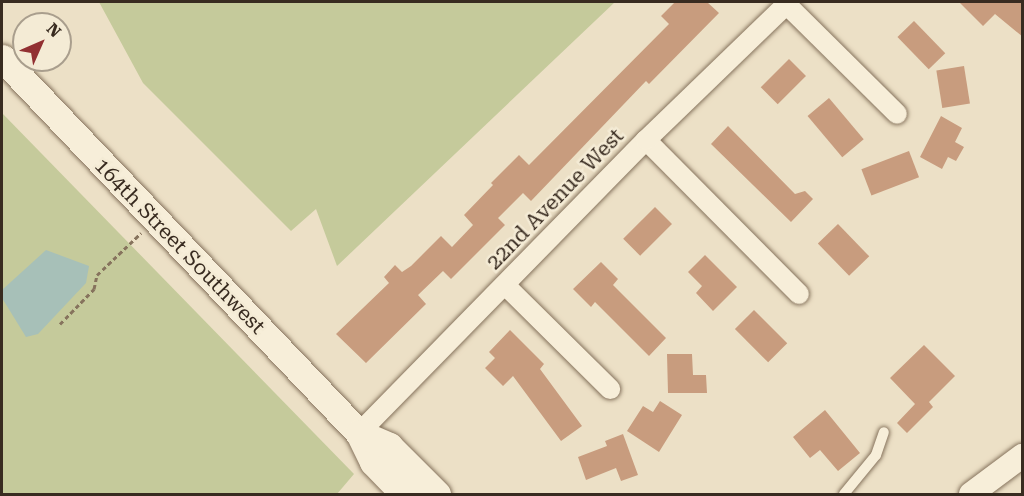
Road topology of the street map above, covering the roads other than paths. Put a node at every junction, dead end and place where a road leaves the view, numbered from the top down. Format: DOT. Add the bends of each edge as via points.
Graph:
graph roads {
  1 [pos="788,3"];
  2 [pos="2,58"];
  3 [pos="897,114"];
  4 [pos="646,140"];
  5 [pos="505,285"];
  6 [pos="799,294"];
  7 [pos="610,388"];
  8 [pos="884,432"];
  9 [pos="359,433"];
  10 [pos="1023,456"];
  11 [pos="396,492"];
  12 [pos="974,494"];
  13 [pos="437,495"];
  14 [pos="844,495"];
  1 -- 3 [label="street"];
  1 -- 4 [label="street, 22nd Avenue West"];
  2 -- 9 [label="main road, 164th Street Southwest"];
  4 -- 5 [label="street, 22nd Avenue West"];
  4 -- 6 [label="street"];
  5 -- 7 [label="street"];
  5 -- 9 [label="street, 22nd Avenue West"];
  8 -- 14 [label="lane" via="876,455"];
  9 -- 11 [label="main road, 164th Street Southwest" via="373,462"];
  9 -- 13 [label="main road, 164th Street Southwest" via="389,446"];
  10 -- 12 [label="street"];
}
